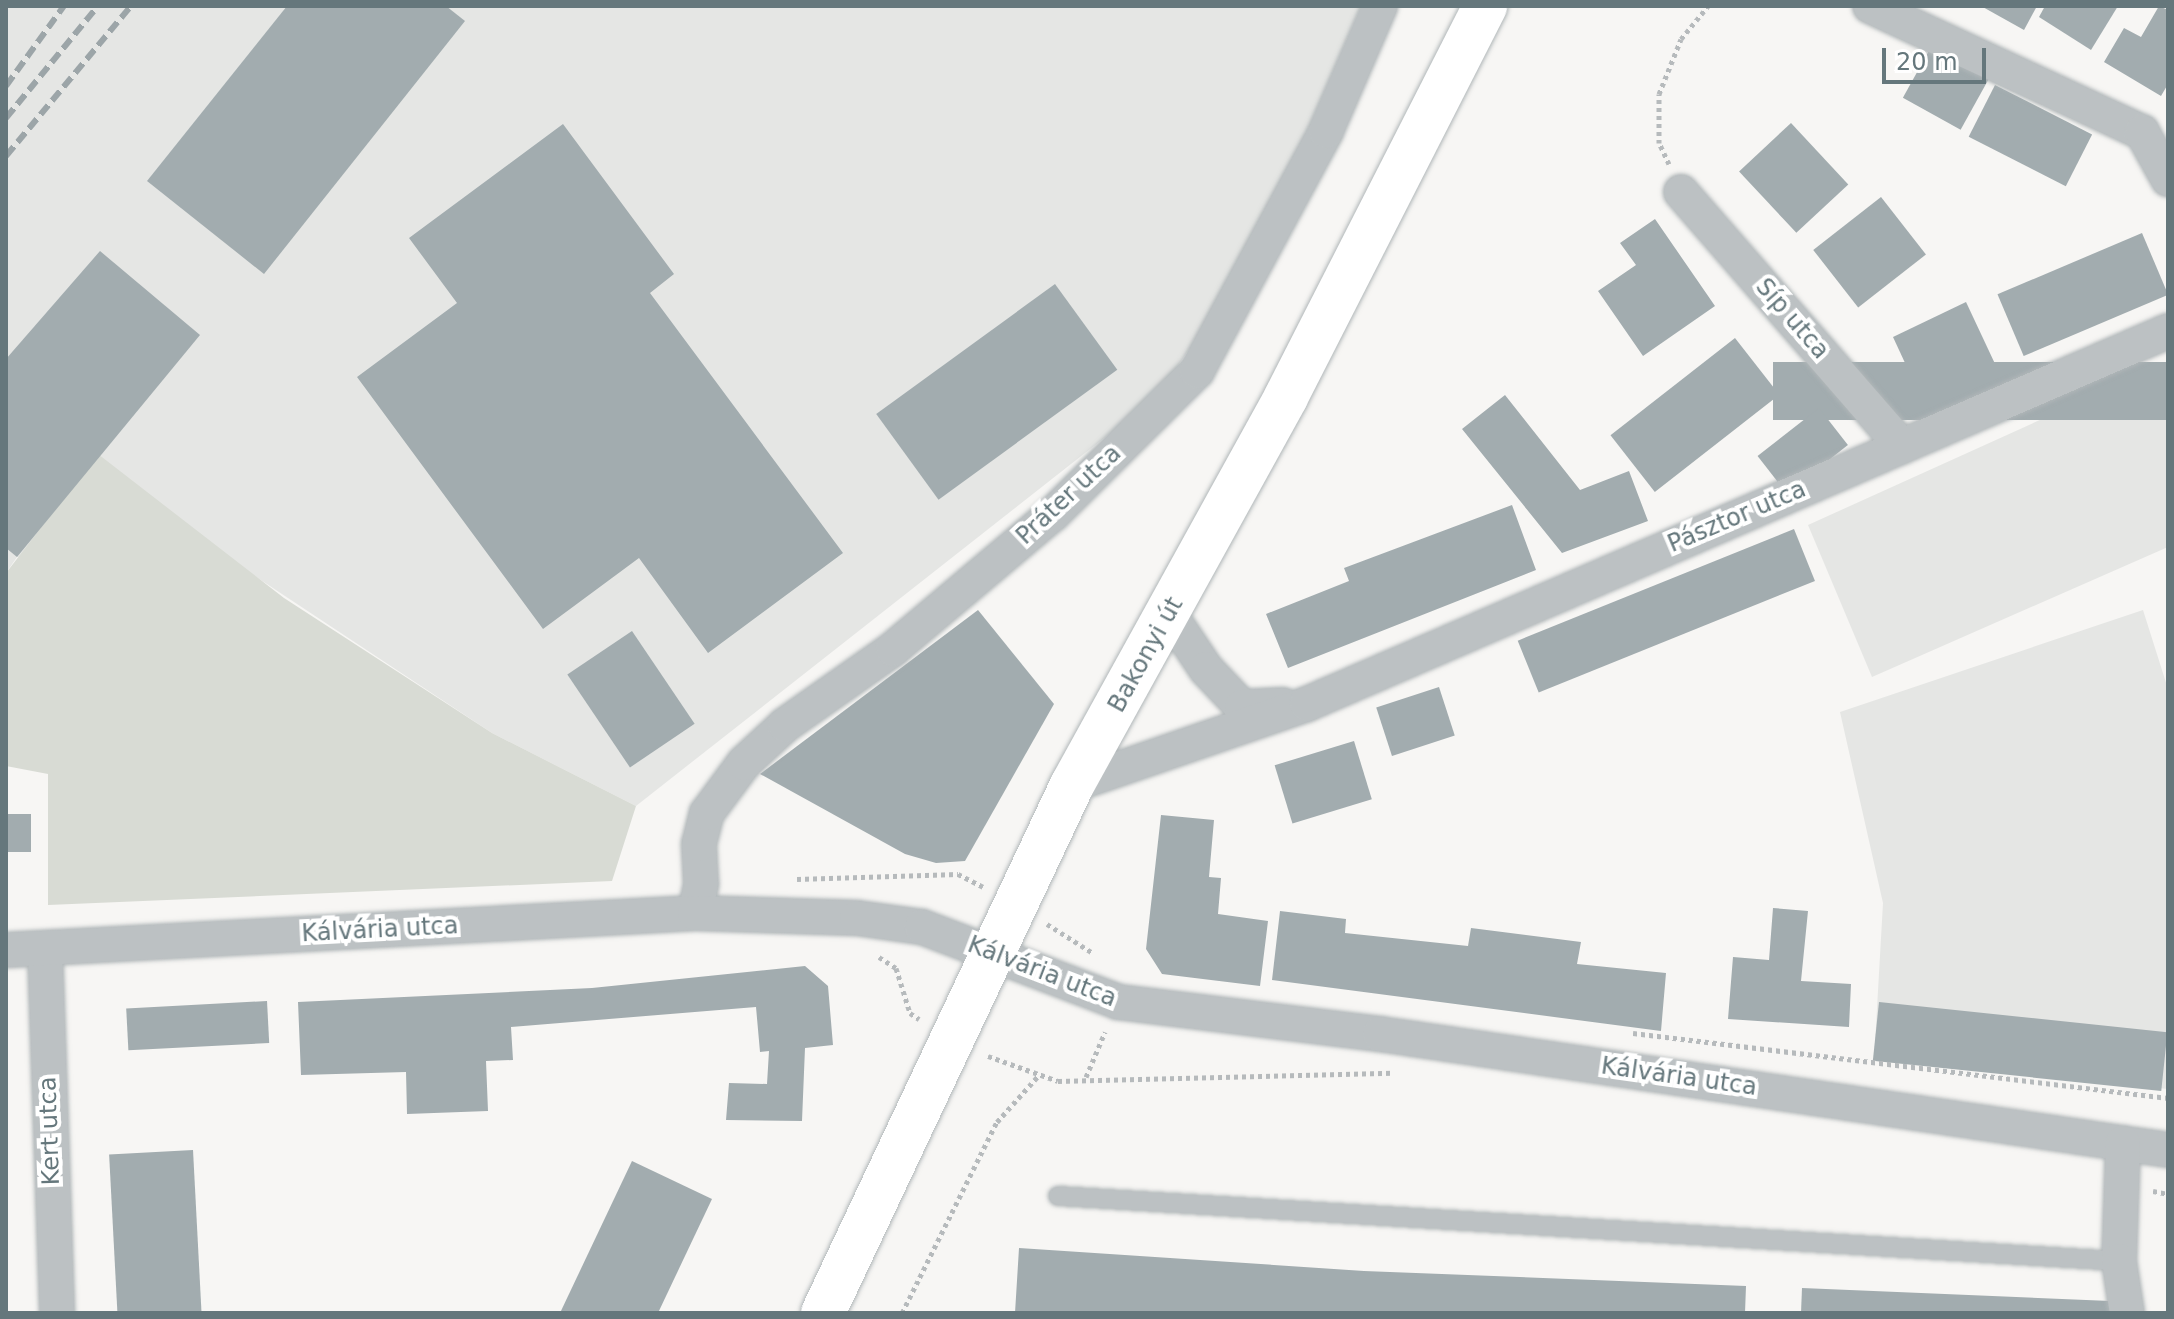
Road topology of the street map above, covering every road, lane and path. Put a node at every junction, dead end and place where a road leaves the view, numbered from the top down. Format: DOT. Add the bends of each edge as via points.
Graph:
graph roads {
  1 [pos="1380,6"];
  2 [pos="1485,6"];
  3 [pos="1708,6"];
  4 [pos="1870,6"];
  5 [pos="2168,179"];
  6 [pos="1681,192"];
  7 [pos="2168,331"];
  8 [pos="1902,446"];
  9 [pos="1170,615"];
  10 [pos="1307,704"];
  11 [pos="1072,785"];
  12 [pos="785,879"];
  13 [pos="1014,902"];
  14 [pos="695,913"];
  15 [pos="45,948"];
  16 [pos="6,950"];
  17 [pos="870,951"];
  18 [pos="991,953"];
  19 [pos="1102,959"];
  20 [pos="1628,1033"];
  21 [pos="953,1043"];
  22 [pos="1397,1073"];
  23 [pos="1039,1075"];
  24 [pos="2168,1098"];
  25 [pos="2123,1143"];
  26 [pos="2168,1150"];
  27 [pos="2120,1185"];
  28 [pos="2168,1194"];
  29 [pos="1058,1196"];
  30 [pos="2119,1261"];
  31 [pos="57,1313"];
  32 [pos="823,1313"];
  33 [pos="902,1313"];
  34 [pos="2127,1313"];
  1 -- 14 [label="street, Práter utca" via="1326,131 1197,371 1053,514 893,649 785,725 744,763 707,813"];
  2 -- 9 [label="main road, Bakonyi út"];
  3 -- 6 [label="path" via="1681,39 1659,94 1659,143"];
  4 -- 5 [label="street" via="2142,132"];
  6 -- 8 [label="street, Síp utca"];
  7 -- 8 [label="street, Pásztor utca"];
  8 -- 10 [label="street, Pásztor utca"];
  9 -- 10 [label="street, Pásztor utca" via="1206,669 1242,707"];
  9 -- 11 [label="main road, Bakonyi út"];
  10 -- 11 [label="street, Pásztor utca"];
  11 -- 13 [label="main road, Bakonyi út"];
  12 -- 13 [label="path" via="958,874"];
  13 -- 18 [label="main road, Bakonyi út"];
  13 -- 19 [label="path"];
  14 -- 15 [label="street, Kálvária utca"];
  14 -- 18 [label="street, Kálvária utca" via="857,918 922,927"];
  15 -- 16 [label="street, Kálvária utca"];
  15 -- 31 [label="street, Kert utca"];
  17 -- 21 [label="path" via="896,968 910,1013"];
  18 -- 21 [label="main road, Bakonyi út"];
  18 -- 25 [label="street, Kálvária utca" via="1118,1002 1380,1034"];
  20 -- 24 [label="path"];
  21 -- 23 [label="path"];
  21 -- 32 [label="main road, Bakonyi út"];
  22 -- 23 [label="path" via="1058,1081"];
  23 -- 33 [label="path" via="997,1122"];
  25 -- 26 [label="street, Kálvária utca"];
  25 -- 27 [label="street"];
  27 -- 28 [label="path"];
  27 -- 30 [label="street"];
  29 -- 30 [label="lane"];
  30 -- 34 [label="street"];
}
